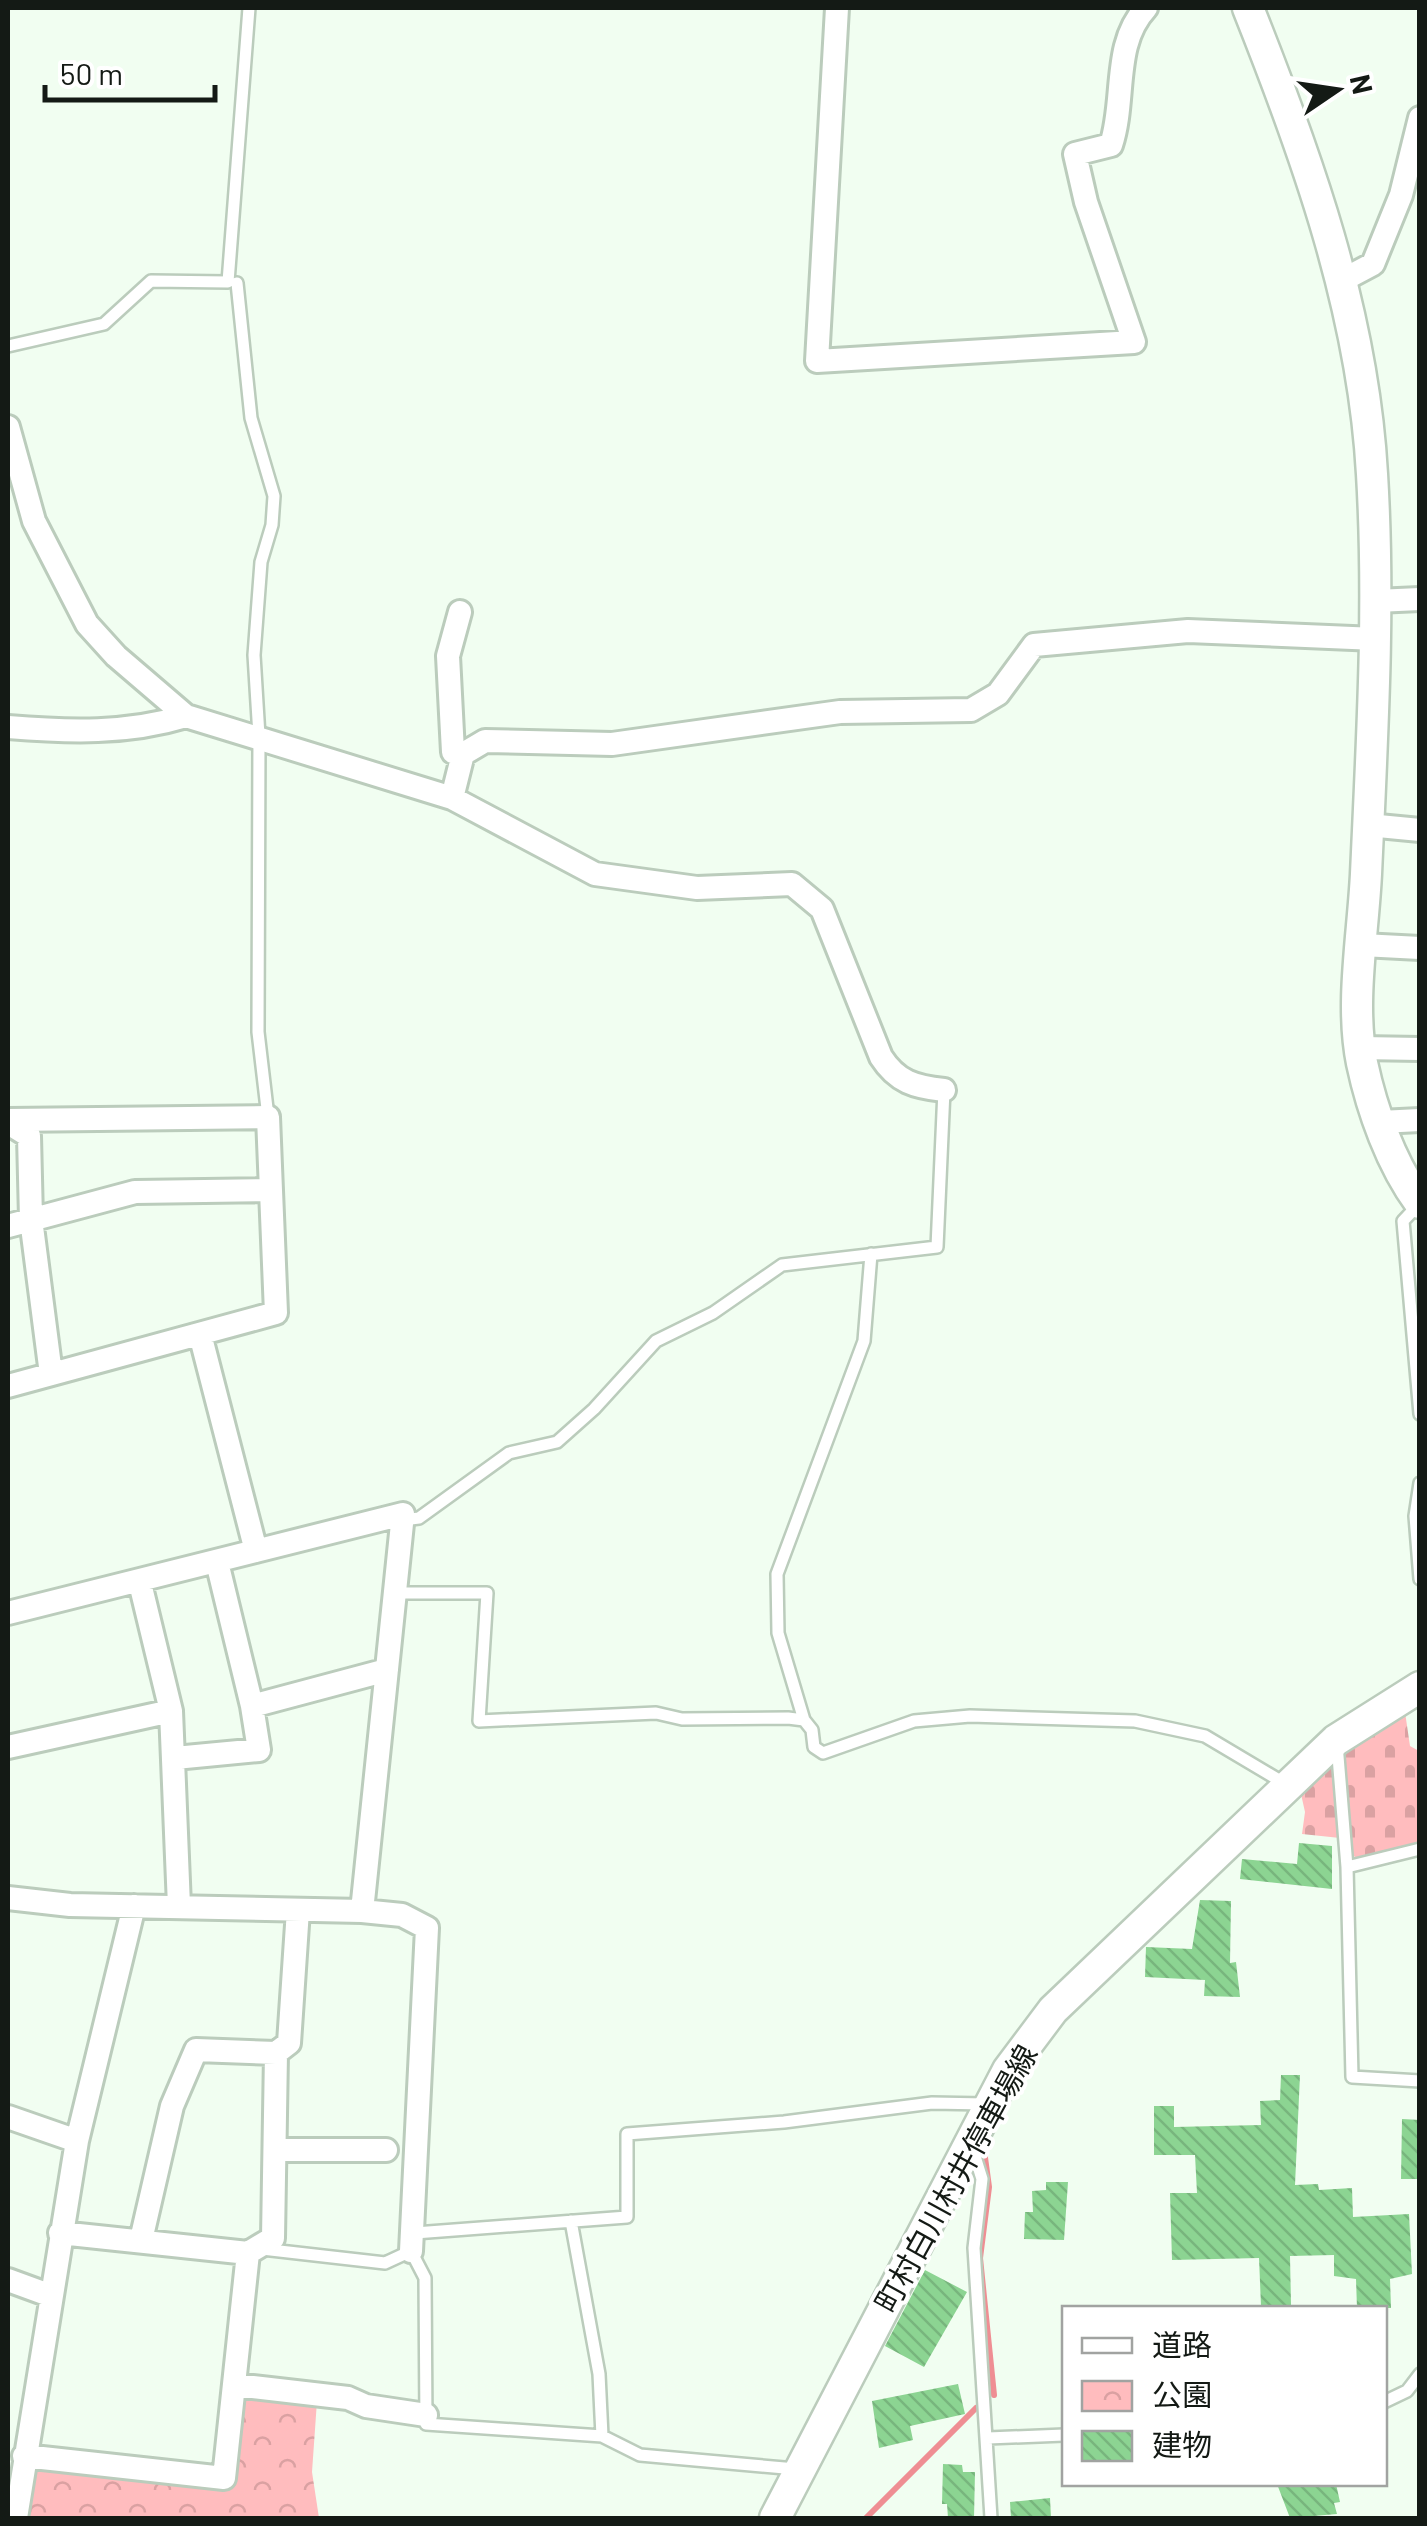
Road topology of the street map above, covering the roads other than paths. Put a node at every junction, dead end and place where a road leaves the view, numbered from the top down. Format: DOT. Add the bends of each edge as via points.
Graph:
graph roads {
  1 [pos="248,8"];
  2 [pos="837,8"];
  3 [pos="1146,8"];
  4 [pos="1248,8"];
  5 [pos="1420,118"];
  6 [pos="1341,281"];
  7 [pos="237,283"];
  8 [pos="8,346"];
  9 [pos="8,427"];
  10 [pos="15,482"];
  11 [pos="1420,599"];
  12 [pos="1376,602"];
  13 [pos="460,612"];
  14 [pos="1376,639"];
  15 [pos="186,716"];
  16 [pos="8,727"];
  17 [pos="259,736"];
  18 [pos="463,754"];
  19 [pos="452,798"];
  20 [pos="1368,825"];
  21 [pos="1420,830"];
  22 [pos="1362,945"];
  23 [pos="1420,948"];
  24 [pos="1361,1048"];
  25 [pos="1420,1049"];
  26 [pos="944,1090"];
  27 [pos="268,1117"];
  28 [pos="1420,1120"];
  29 [pos="8,1121"];
  30 [pos="1380,1122"];
  31 [pos="270,1190"];
  32 [pos="1420,1203"];
  33 [pos="31,1219"];
  34 [pos="8,1226"];
  35 [pos="871,1254"];
  36 [pos="200,1334"];
  37 [pos="51,1374"];
  38 [pos="8,1386"];
  39 [pos="1420,1414"];
  40 [pos="1420,1483"];
  41 [pos="403,1520"];
  42 [pos="256,1551"];
  43 [pos="216,1562"];
  44 [pos="1420,1579"];
  45 [pos="140,1583"];
  46 [pos="395,1593"];
  47 [pos="8,1614"];
  48 [pos="387,1670"];
  49 [pos="1420,1687"];
  50 [pos="252,1706"];
  51 [pos="170,1711"];
  52 [pos="804,1720"];
  53 [pos="1336,1740"];
  54 [pos="8,1747"];
  55 [pos="175,1758"];
  56 [pos="1288,1785"];
  57 [pos="1420,1849"];
  58 [pos="1347,1867"];
  59 [pos="8,1898"];
  60 [pos="134,1906"];
  61 [pos="179,1906"];
  62 [pos="298,1910"];
  63 [pos="362,1910"];
  64 [pos="276,2053"];
  65 [pos="1420,2081"];
  66 [pos="990,2104"];
  67 [pos="8,2117"];
  68 [pos="76,2141"];
  69 [pos="970,2142"];
  70 [pos="275,2150"];
  71 [pos="386,2150"];
  72 [pos="570,2222"];
  73 [pos="60,2234"];
  74 [pos="140,2240"];
  75 [pos="410,2250"];
  76 [pos="252,2251"];
  77 [pos="8,2280"];
  78 [pos="49,2295"];
  79 [pos="1420,2374"];
  80 [pos="236,2386"];
  81 [pos="1387,2401"];
  82 [pos="426,2414"];
  83 [pos="1062,2435"];
  84 [pos="602,2436"];
  85 [pos="988,2438"];
  86 [pos="19,2446"];
  87 [pos="800,2470"];
  88 [pos="14,2490"];
  89 [pos="16,2518"];
  90 [pos="774,2518"];
  91 [pos="992,2518"];
  1 -- 8 [label="lane" via="228,282 151,281 104,324"];
  2 -- 3 [label="street" via="817,361 1134,342 1075,154 1111,145 1131,24"];
  4 -- 6 [label="street" via="1298,134"];
  5 -- 6 [label="street" via="1401,195 1373,264"];
  6 -- 12 [label="street" via="1372,471"];
  7 -- 17 [label="lane" via="251,418 274,496 254,655"];
  9 -- 10 [label="street"];
  10 -- 15 [label="street" via="87,624"];
  11 -- 12 [label="street"];
  12 -- 14 [label="street"];
  13 -- 18 [label="street" via="448,656 452,752"];
  14 -- 18 [label="street" via="1188,631 1034,645 998,694 971,710 840,712 612,744 485,741"];
  14 -- 20 [label="street"];
  15 -- 16 [label="street" via="145,728"];
  15 -- 17 [label="street"];
  17 -- 19 [label="street"];
  17 -- 27 [label="lane" via="258,1032"];
  18 -- 19 [label="street"];
  19 -- 26 [label="street" via="595,874 697,888 792,884 822,908 893,1076"];
  20 -- 21 [label="street"];
  20 -- 22 [label="street"];
  22 -- 23 [label="street"];
  22 -- 24 [label="street"];
  24 -- 25 [label="street"];
  24 -- 30 [label="street"];
  26 -- 35 [label="lane" via="937,1246"];
  27 -- 29 [label="street"];
  27 -- 31 [label="street"];
  28 -- 30 [label="street"];
  29 -- 33 [label="street" via="28,1136"];
  30 -- 32 [label="street"];
  31 -- 33 [label="street" via="136,1192"];
  31 -- 36 [label="street" via="276,1313"];
  32 -- 39 [label="lane" via="1403,1220"];
  33 -- 34 [label="street"];
  33 -- 37 [label="street"];
  35 -- 41 [label="lane" via="768,1271 713,1313 656,1341 556,1442 509,1454 419,1518"];
  35 -- 52 [label="lane" via="864,1340 777,1574 778,1633"];
  36 -- 37 [label="street"];
  36 -- 42 [label="street"];
  37 -- 38 [label="street"];
  40 -- 44 [label="lane"];
  41 -- 42 [label="street" via="404,1514"];
  41 -- 46 [label="street"];
  42 -- 43 [label="street"];
  43 -- 45 [label="street"];
  43 -- 50 [label="street"];
  45 -- 47 [label="street"];
  45 -- 51 [label="street"];
  46 -- 48 [label="street"];
  46 -- 52 [label="lane" via="487,1593 479,1721 656,1713"];
  48 -- 50 [label="street"];
  48 -- 63 [label="street"];
  49 -- 53 [label="street, 町村白川村井停車場線"];
  50 -- 55 [label="street" via="259,1750"];
  51 -- 54 [label="street"];
  51 -- 55 [label="street"];
  52 -- 56 [label="lane" via="823,1753 914,1721 970,1716 1163,1724 1205,1736"];
  53 -- 56 [label="street, 町村白川村井停車場線"];
  53 -- 58 [label="lane"];
  55 -- 61 [label="street"];
  56 -- 66 [label="street, 町村白川村井停車場線" via="1052,2010"];
  57 -- 58 [label="lane"];
  58 -- 65 [label="lane" via="1352,2076"];
  59 -- 60 [label="street"];
  60 -- 61 [label="street"];
  60 -- 68 [label="street"];
  61 -- 62 [label="street"];
  62 -- 63 [label="street"];
  62 -- 64 [label="street" via="289,2043"];
  63 -- 75 [label="street" via="402,1915 427,1928"];
  64 -- 70 [label="street"];
  64 -- 74 [label="street" via="196,2050 156,2158"];
  66 -- 69 [label="street, 町村白川村井停車場線"];
  66 -- 72 [label="lane" via="932,2103 627,2134 626,2217"];
  67 -- 68 [label="street"];
  68 -- 73 [label="street"];
  69 -- 85 [label="lane" via="982,2179 974,2248"];
  69 -- 87 [label="street, 町村白川村井停車場線"];
  70 -- 71 [label="street"];
  70 -- 76 [label="street" via="273,2238"];
  72 -- 75 [label="lane" via="415,2233"];
  72 -- 84 [label="lane" via="598,2374"];
  73 -- 74 [label="street"];
  73 -- 78 [label="street"];
  74 -- 76 [label="street"];
  75 -- 76 [label="lane" via="385,2263"];
  75 -- 82 [label="lane" via="425,2278"];
  76 -- 80 [label="street"];
  77 -- 78 [label="street"];
  78 -- 86 [label="street"];
  79 -- 81 [label="lane" via="1407,2391"];
  80 -- 82 [label="street"];
  80 -- 86 [label="street" via="224,2478"];
  82 -- 84 [label="lane" via="426,2424"];
  83 -- 85 [label="lane"];
  84 -- 87 [label="lane" via="640,2455"];
  85 -- 91 [label="lane"];
  86 -- 88 [label="street"];
  87 -- 90 [label="street, 町村白川村井停車場線"];
  88 -- 89 [label="street"];
}
